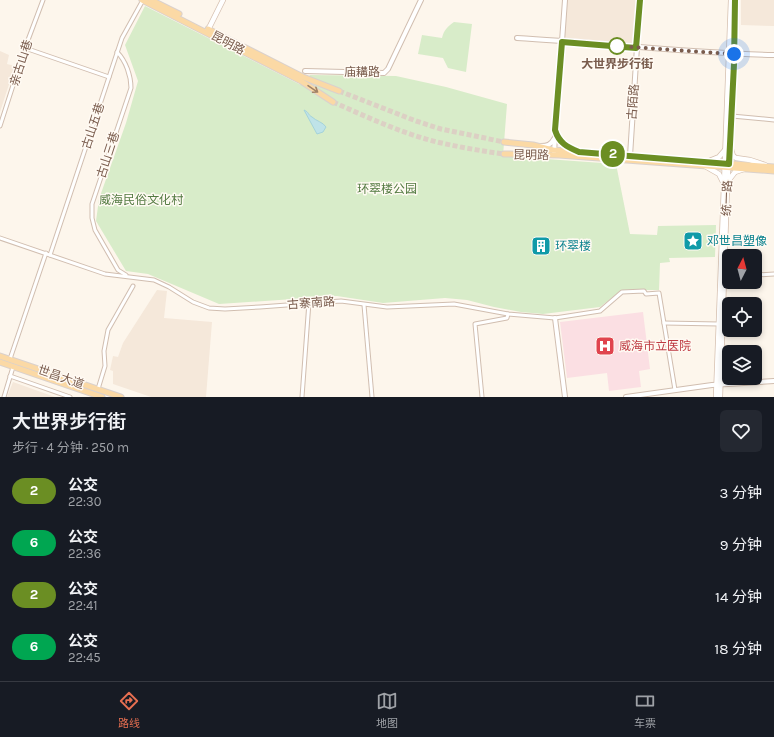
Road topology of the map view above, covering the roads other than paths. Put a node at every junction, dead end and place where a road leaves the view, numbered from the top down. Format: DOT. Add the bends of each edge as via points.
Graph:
graph roads {
  1 [pos="43,0"];
  2 [pos="143,0"];
  3 [pos="150,0"];
  4 [pos="223,0"];
  5 [pos="421,0"];
  6 [pos="565,0"];
  7 [pos="640,0"];
  8 [pos="731,0"];
  9 [pos="735,0"];
  10 [pos="208,30"];
  11 [pos="517,38"];
  12 [pos="562,42"];
  13 [pos="25,48"];
  14 [pos="636,48"];
  15 [pos="118,52"];
  16 [pos="732,54"];
  17 [pos="774,55"];
  18 [pos="305,71"];
  19 [pos="109,77"];
  20 [pos="339,91"];
  21 [pos="333,102"];
  22 [pos="732,116"];
  23 [pos="774,120"];
  24 [pos="0,126"];
  25 [pos="555,130"];
  26 [pos="554,139"];
  27 [pos="504,142"];
  28 [pos="730,144"];
  29 [pos="534,145"];
  30 [pos="726,148"];
  31 [pos="553,150"];
  32 [pos="579,152"];
  33 [pos="504,154"];
  34 [pos="531,155"];
  35 [pos="559,155"];
  36 [pos="630,156"];
  37 [pos="706,164"];
  38 [pos="727,165"];
  39 [pos="771,166"];
  40 [pos="746,168"];
  41 [pos="774,171"];
  42 [pos="726,182"];
  43 [pos="0,238"];
  44 [pos="46,253"];
  45 [pos="50,255"];
  46 [pos="774,274"];
  47 [pos="762,275"];
  48 [pos="126,276"];
  49 [pos="133,286"];
  50 [pos="309,302"];
  51 [pos="364,305"];
  52 [pos="508,314"];
  53 [pos="555,318"];
  54 [pos="664,323"];
  55 [pos="721,324"];
  56 [pos="0,356"];
  57 [pos="10,359"];
  58 [pos="0,362"];
  59 [pos="14,367"];
  60 [pos="10,376"];
  61 [pos="774,381"];
  62 [pos="718,384"];
  63 [pos="98,389"];
  64 [pos="675,390"];
  65 [pos="4,397"];
  66 [pos="70,397"];
  67 [pos="102,397"];
  68 [pos="121,397"];
  69 [pos="302,397"];
  70 [pos="372,397"];
  71 [pos="482,397"];
  72 [pos="565,397"];
  73 [pos="626,397"];
  74 [pos="716,397"];
  75 [pos="720,397"];
  1 -- 13 [label="street, 亲古山巷"];
  2 -- 10 [label="main road, 昆明路"];
  2 -- 15 [label="street, 古山五巷" via="122,38"];
  3 -- 10 [label="main road, 昆明路"];
  4 -- 10 [label="main road"];
  5 -- 18 [label="street, 庙耩路" via="384,73"];
  6 -- 12 [label="street"];
  7 -- 14 [label="street, 古陌路"];
  8 -- 16 [label="main road, 统一路"];
  9 -- 16 [label="main road, 统一路"];
  10 -- 20 [label="main road, 昆明路" via="303,77"];
  10 -- 21 [label="main road, 昆明路, one-way" via="301,81"];
  11 -- 12 [label="street"];
  12 -- 14 [label="street"];
  12 -- 25 [label="street"];
  13 -- 19 [label="street"];
  13 -- 24 [label="street, 亲古山巷"];
  14 -- 16 [label="street"];
  14 -- 36 [label="street, 古陌路"];
  15 -- 19 [label="street, 古山五巷"];
  15 -- 48 [label="street, 古山三巷" via="123,58 132,88 92,204 92,218 97,234 118,270"];
  16 -- 17 [label="street"];
  16 -- 22 [label="main road, 统一路"];
  16 -- 30 [label="main road, 统一路"];
  19 -- 45 [label="street, 古山五巷"];
  22 -- 23 [label="street"];
  22 -- 28 [label="main road, 统一路"];
  25 -- 26 [label="street"];
  25 -- 32 [label="street" via="559,140"];
  26 -- 29 [label="street" via="548,145"];
  26 -- 31 [label="street"];
  27 -- 29 [label="main road, 昆明路"];
  28 -- 38 [label="main road, 统一路"];
  28 -- 39 [label="main road" via="736,158"];
  29 -- 31 [label="main road, 昆明路"];
  29 -- 34 [label="main road" via="530,150"];
  30 -- 37 [label="main road" via="720,157"];
  30 -- 38 [label="main road, 统一路"];
  31 -- 32 [label="main road, 昆明路"];
  31 -- 35 [label="street"];
  32 -- 36 [label="main road, 昆明路"];
  33 -- 34 [label="main road, 昆明路"];
  34 -- 35 [label="main road, 昆明路"];
  35 -- 37 [label="main road, 昆明路"];
  36 -- 37 [label="main road, 昆明路"];
  37 -- 38 [label="main road, 昆明路"];
  37 -- 42 [label="main road"];
  38 -- 39 [label="main road, 昆明路"];
  38 -- 40 [label="main road, 昆明路"];
  38 -- 42 [label="main road, 统一路"];
  40 -- 41 [label="main road, 昆明路"];
  40 -- 42 [label="main road" via="735,172"];
  42 -- 55 [label="main road, 统一路"];
  43 -- 44 [label="street, 古寨南路"];
  44 -- 45 [label="street, 古寨南路"];
  44 -- 57 [label="street"];
  45 -- 48 [label="street, 古寨南路" via="105,274"];
  46 -- 47 [label="street"];
  48 -- 50 [label="street, 古寨南路" via="154,280 209,308 260,307"];
  49 -- 63 [label="street" via="108,330 104,351 105,366"];
  50 -- 51 [label="street, 古寨南路" via="341,301"];
  50 -- 69 [label="street"];
  51 -- 52 [label="street, 古寨南路" via="387,307 454,304"];
  51 -- 70 [label="street"];
  52 -- 53 [label="street, 古寨南路"];
  52 -- 71 [label="street" via="508,318 475,324"];
  53 -- 54 [label="street, 古寨南路" via="600,311 622,292 644,291 646,294 659,293"];
  53 -- 72 [label="street"];
  54 -- 55 [label="street"];
  54 -- 64 [label="street"];
  55 -- 62 [label="main road, 统一路"];
  56 -- 57 [label="main road, 世昌大道"];
  57 -- 63 [label="main road, 世昌大道"];
  58 -- 59 [label="main road, 世昌大道"];
  59 -- 60 [label="street"];
  59 -- 67 [label="main road, 世昌大道"];
  60 -- 65 [label="street"];
  60 -- 66 [label="street"];
  61 -- 62 [label="street"];
  62 -- 64 [label="street"];
  62 -- 74 [label="main road, 统一路"];
  62 -- 75 [label="main road, 统一路"];
  63 -- 68 [label="main road, 世昌大道"];
  64 -- 73 [label="street"];
}
